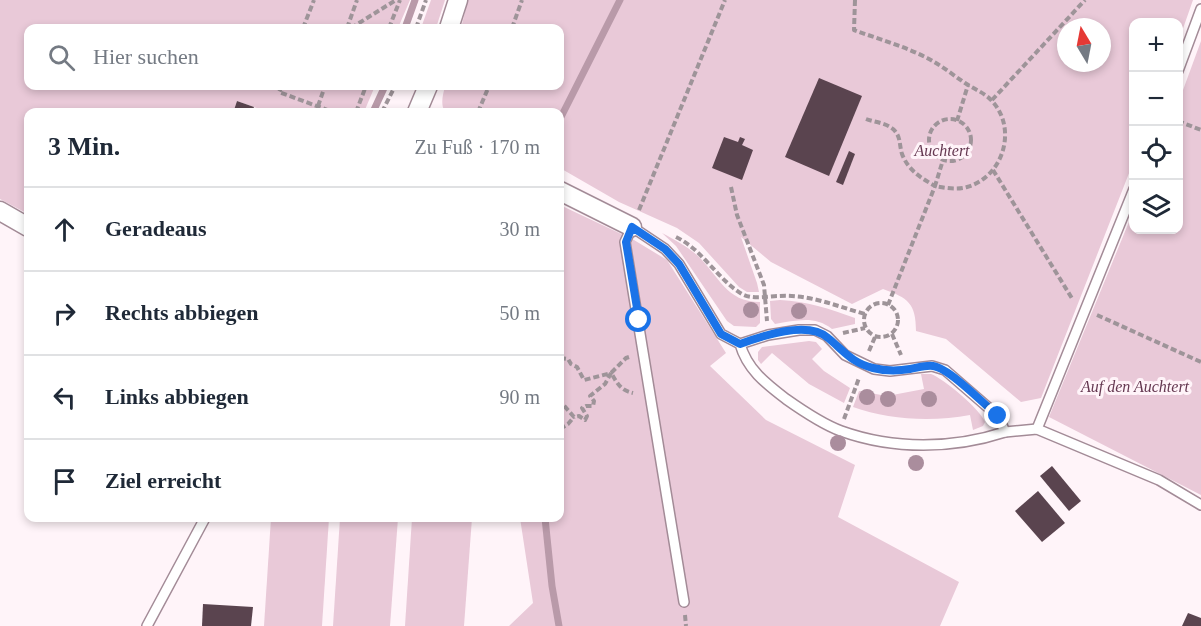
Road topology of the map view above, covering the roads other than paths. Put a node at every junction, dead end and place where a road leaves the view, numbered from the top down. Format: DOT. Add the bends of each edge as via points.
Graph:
graph roads {
  1 [pos="458,0"];
  2 [pos="1201,9"];
  3 [pos="450,24"];
  4 [pos="1183,60"];
  5 [pos="426,90"];
  6 [pos="419,108"];
  7 [pos="564,193"];
  8 [pos="1129,202"];
  9 [pos="0,211"];
  10 [pos="24,225"];
  11 [pos="632,227"];
  12 [pos="740,344"];
  13 [pos="1037,429"];
  14 [pos="1005,432"];
  15 [pos="1201,505"];
  16 [pos="203,522"];
  17 [pos="684,602"];
  18 [pos="147,626"];
  1 -- 3 [label="street"];
  2 -- 4 [label="lane"];
  5 -- 6 [label="street"];
  7 -- 11 [label="street"];
  8 -- 13 [label="lane" via="1087,315"];
  9 -- 10 [label="street"];
  11 -- 12 [label="lane" via="665,249 679,264 721,334"];
  11 -- 17 [label="lane" via="626,242"];
  12 -- 14 [label="lane" via="744,358 761,381 840,431 898,444 943,445"];
  12 -- 14 [label="lane" via="768,335 815,330 863,365 890,371 932,366 945,370 998,416"];
  13 -- 14 [label="lane"];
  13 -- 15 [label="lane" via="1159,480"];
  16 -- 18 [label="lane"];
}
